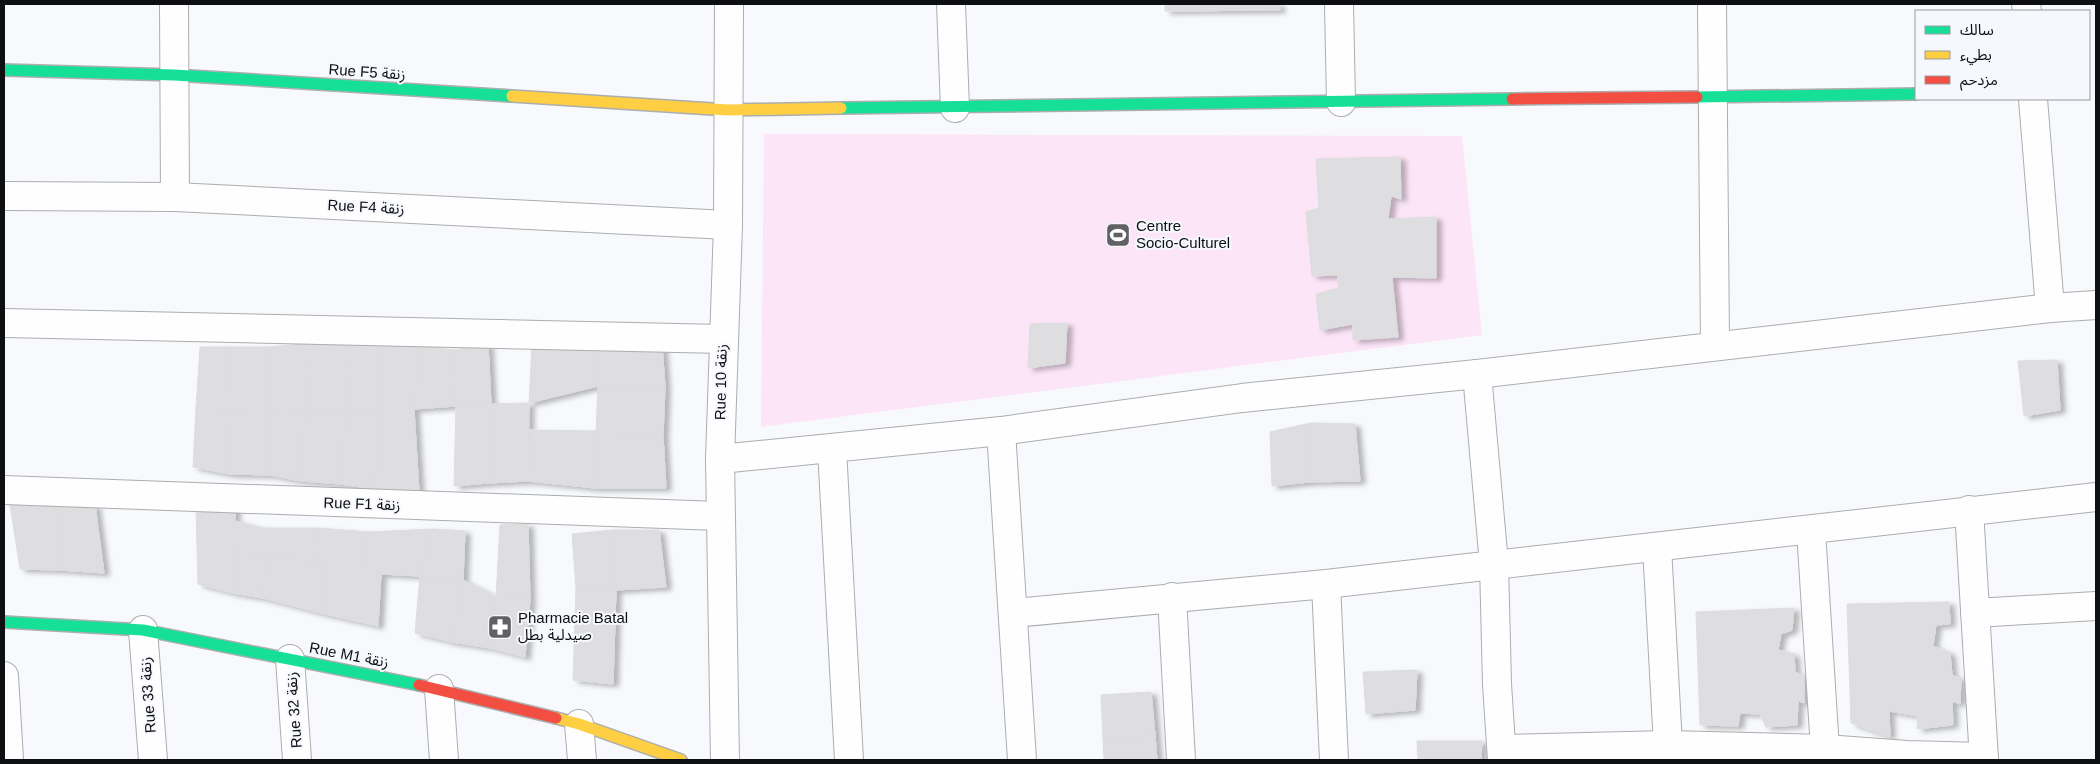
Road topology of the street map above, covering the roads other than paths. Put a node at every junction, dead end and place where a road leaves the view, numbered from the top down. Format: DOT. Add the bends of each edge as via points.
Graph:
graph roads {
  1 [pos="174,4"];
  2 [pos="729,4"];
  3 [pos="951,4"];
  4 [pos="1340,4"];
  5 [pos="1712,4"];
  6 [pos="4,70"];
  7 [pos="174,75"];
  8 [pos="1915,94"];
  9 [pos="1714,97"];
  10 [pos="2033,100"];
  11 [pos="1341,102"];
  12 [pos="955,108"];
  13 [pos="728,110"];
  14 [pos="4,196"];
  15 [pos="175,198"];
  16 [pos="728,225"];
  17 [pos="2096,305"];
  18 [pos="2050,308"];
  19 [pos="4,323"];
  20 [pos="722,339"];
  21 [pos="1714,345"];
  22 [pos="1477,374"];
  23 [pos="1001,430"];
  24 [pos="832,449"];
  25 [pos="720,459"];
  26 [pos="4,490"];
  27 [pos="2096,497"];
  28 [pos="1969,510"];
  29 [pos="720,516"];
  30 [pos="1810,530"];
  31 [pos="1657,547"];
  32 [pos="1494,564"];
  33 [pos="1326,584"];
  34 [pos="1172,597"];
  35 [pos="2096,606"];
  36 [pos="1014,613"];
  37 [pos="1975,613"];
  38 [pos="4,622"];
  39 [pos="143,630"];
  40 [pos="290,659"];
  41 [pos="4,676"];
  42 [pos="439,688"];
  43 [pos="579,724"];
  44 [pos="1668,745"];
  45 [pos="1825,749"];
  46 [pos="1502,754"];
  47 [pos="1984,759"];
  48 [pos="9,760"];
  49 [pos="153,760"];
  50 [pos="297,760"];
  51 [pos="444,760"];
  52 [pos="582,760"];
  53 [pos="681,760"];
  54 [pos="725,760"];
  55 [pos="849,760"];
  56 [pos="1022,760"];
  57 [pos="1181,760"];
  58 [pos="1334,760"];
  1 -- 7 [label="street"];
  2 -- 13 [label="street, Rue 10 زنقة"];
  3 -- 12 [label="street"];
  4 -- 11 [label="street"];
  5 -- 9 [label="street"];
  6 -- 7 [label="street, Rue F5 زنقة"];
  7 -- 13 [label="street, Rue F5 زنقة"];
  7 -- 15 [label="street"];
  8 -- 9 [label="street, Rue F5 زنقة"];
  9 -- 11 [label="street, Rue F5 زنقة"];
  9 -- 21 [label="street"];
  10 -- 18 [label="street"];
  11 -- 12 [label="street, Rue F5 زنقة"];
  12 -- 13 [label="street, Rue F5 زنقة"];
  13 -- 16 [label="street, Rue 10 زنقة"];
  14 -- 15 [label="street, Rue F4 زنقة"];
  15 -- 16 [label="street, Rue F4 زنقة"];
  16 -- 20 [label="street, Rue 10 زنقة"];
  17 -- 18 [label="street"];
  18 -- 21 [label="street"];
  19 -- 20 [label="street"];
  20 -- 25 [label="street, Rue 10 زنقة"];
  21 -- 22 [label="street"];
  22 -- 23 [label="street" via="1242,398"];
  22 -- 32 [label="street"];
  23 -- 24 [label="street"];
  23 -- 36 [label="street"];
  24 -- 25 [label="street"];
  24 -- 55 [label="street"];
  25 -- 29 [label="street, Rue 10 زنقة"];
  26 -- 29 [label="street, Rue F1 زنقة"];
  27 -- 28 [label="street"];
  28 -- 30 [label="street"];
  28 -- 37 [label="street"];
  29 -- 54 [label="street, Rue 10 زنقة"];
  30 -- 31 [label="street"];
  30 -- 45 [label="street"];
  31 -- 32 [label="street"];
  31 -- 44 [label="street"];
  32 -- 33 [label="street"];
  32 -- 46 [label="street"];
  33 -- 34 [label="street"];
  33 -- 58 [label="street"];
  34 -- 36 [label="street"];
  34 -- 57 [label="street"];
  35 -- 37 [label="street"];
  36 -- 56 [label="street"];
  37 -- 47 [label="street"];
  38 -- 39 [label="street, Rue M1 زنقة"];
  39 -- 40 [label="street, Rue M1 زنقة"];
  39 -- 49 [label="street, Rue 33 زنقة"];
  40 -- 42 [label="street, Rue M1 زنقة"];
  40 -- 50 [label="street, Rue 32 زنقة"];
  41 -- 48 [label="street"];
  42 -- 43 [label="street, Rue M1 زنقة"];
  42 -- 51 [label="street"];
  43 -- 52 [label="street"];
  43 -- 53 [label="street, Rue M1 زنقة"];
  44 -- 45 [label="street"];
  44 -- 46 [label="street"];
  45 -- 47 [label="street"];
}
